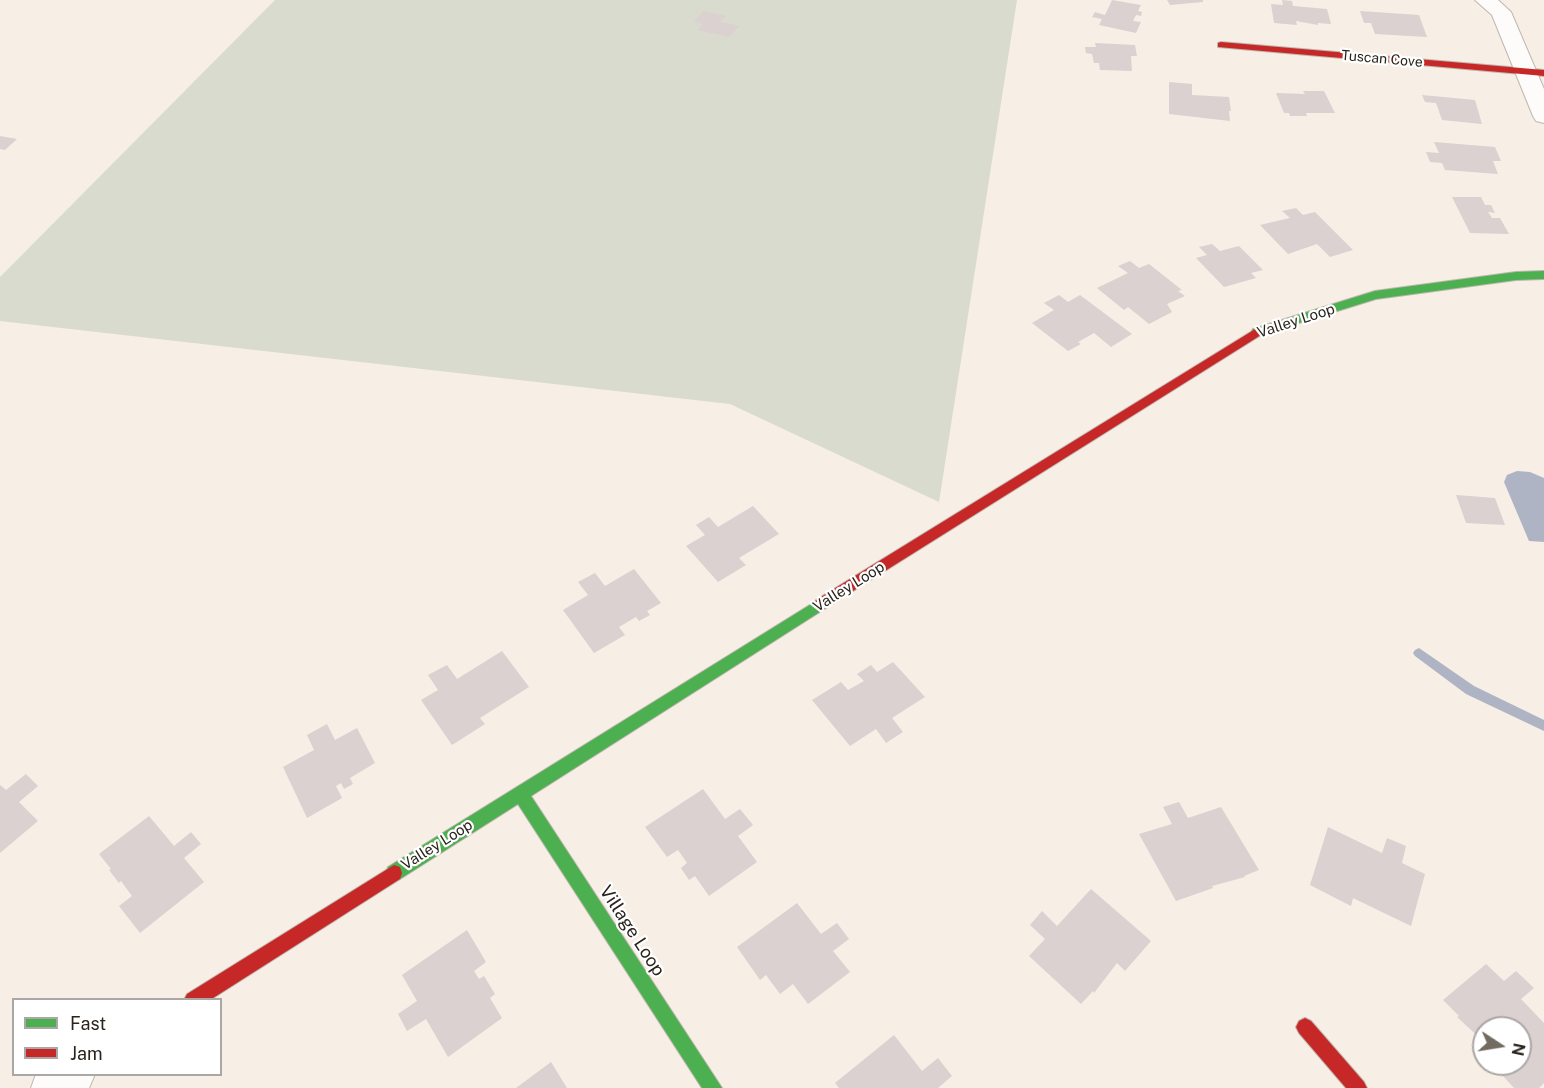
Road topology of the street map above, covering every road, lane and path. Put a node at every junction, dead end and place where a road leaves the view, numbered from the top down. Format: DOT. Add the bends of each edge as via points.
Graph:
graph roads {
  1 [pos="1498,4"];
  2 [pos="1221,45"];
  3 [pos="1535,72"];
  4 [pos="1544,116"];
  5 [pos="1544,275"];
  6 [pos="520,793"];
  7 [pos="195,998"];
  8 [pos="1305,1027"];
  9 [pos="71,1076"];
  10 [pos="52,1088"];
  11 [pos="713,1088"];
  12 [pos="1358,1088"];
  1 -- 3 [label="street"];
  2 -- 3 [label="street, Tuscan Cove"];
  3 -- 4 [label="street"];
  5 -- 6 [label="street, Valley Loop" via="1375,295 1255,333"];
  6 -- 7 [label="street, Valley Loop"];
  6 -- 11 [label="street, Village Loop"];
  8 -- 12 [label="street"];
  9 -- 10 [label="street"];
}
